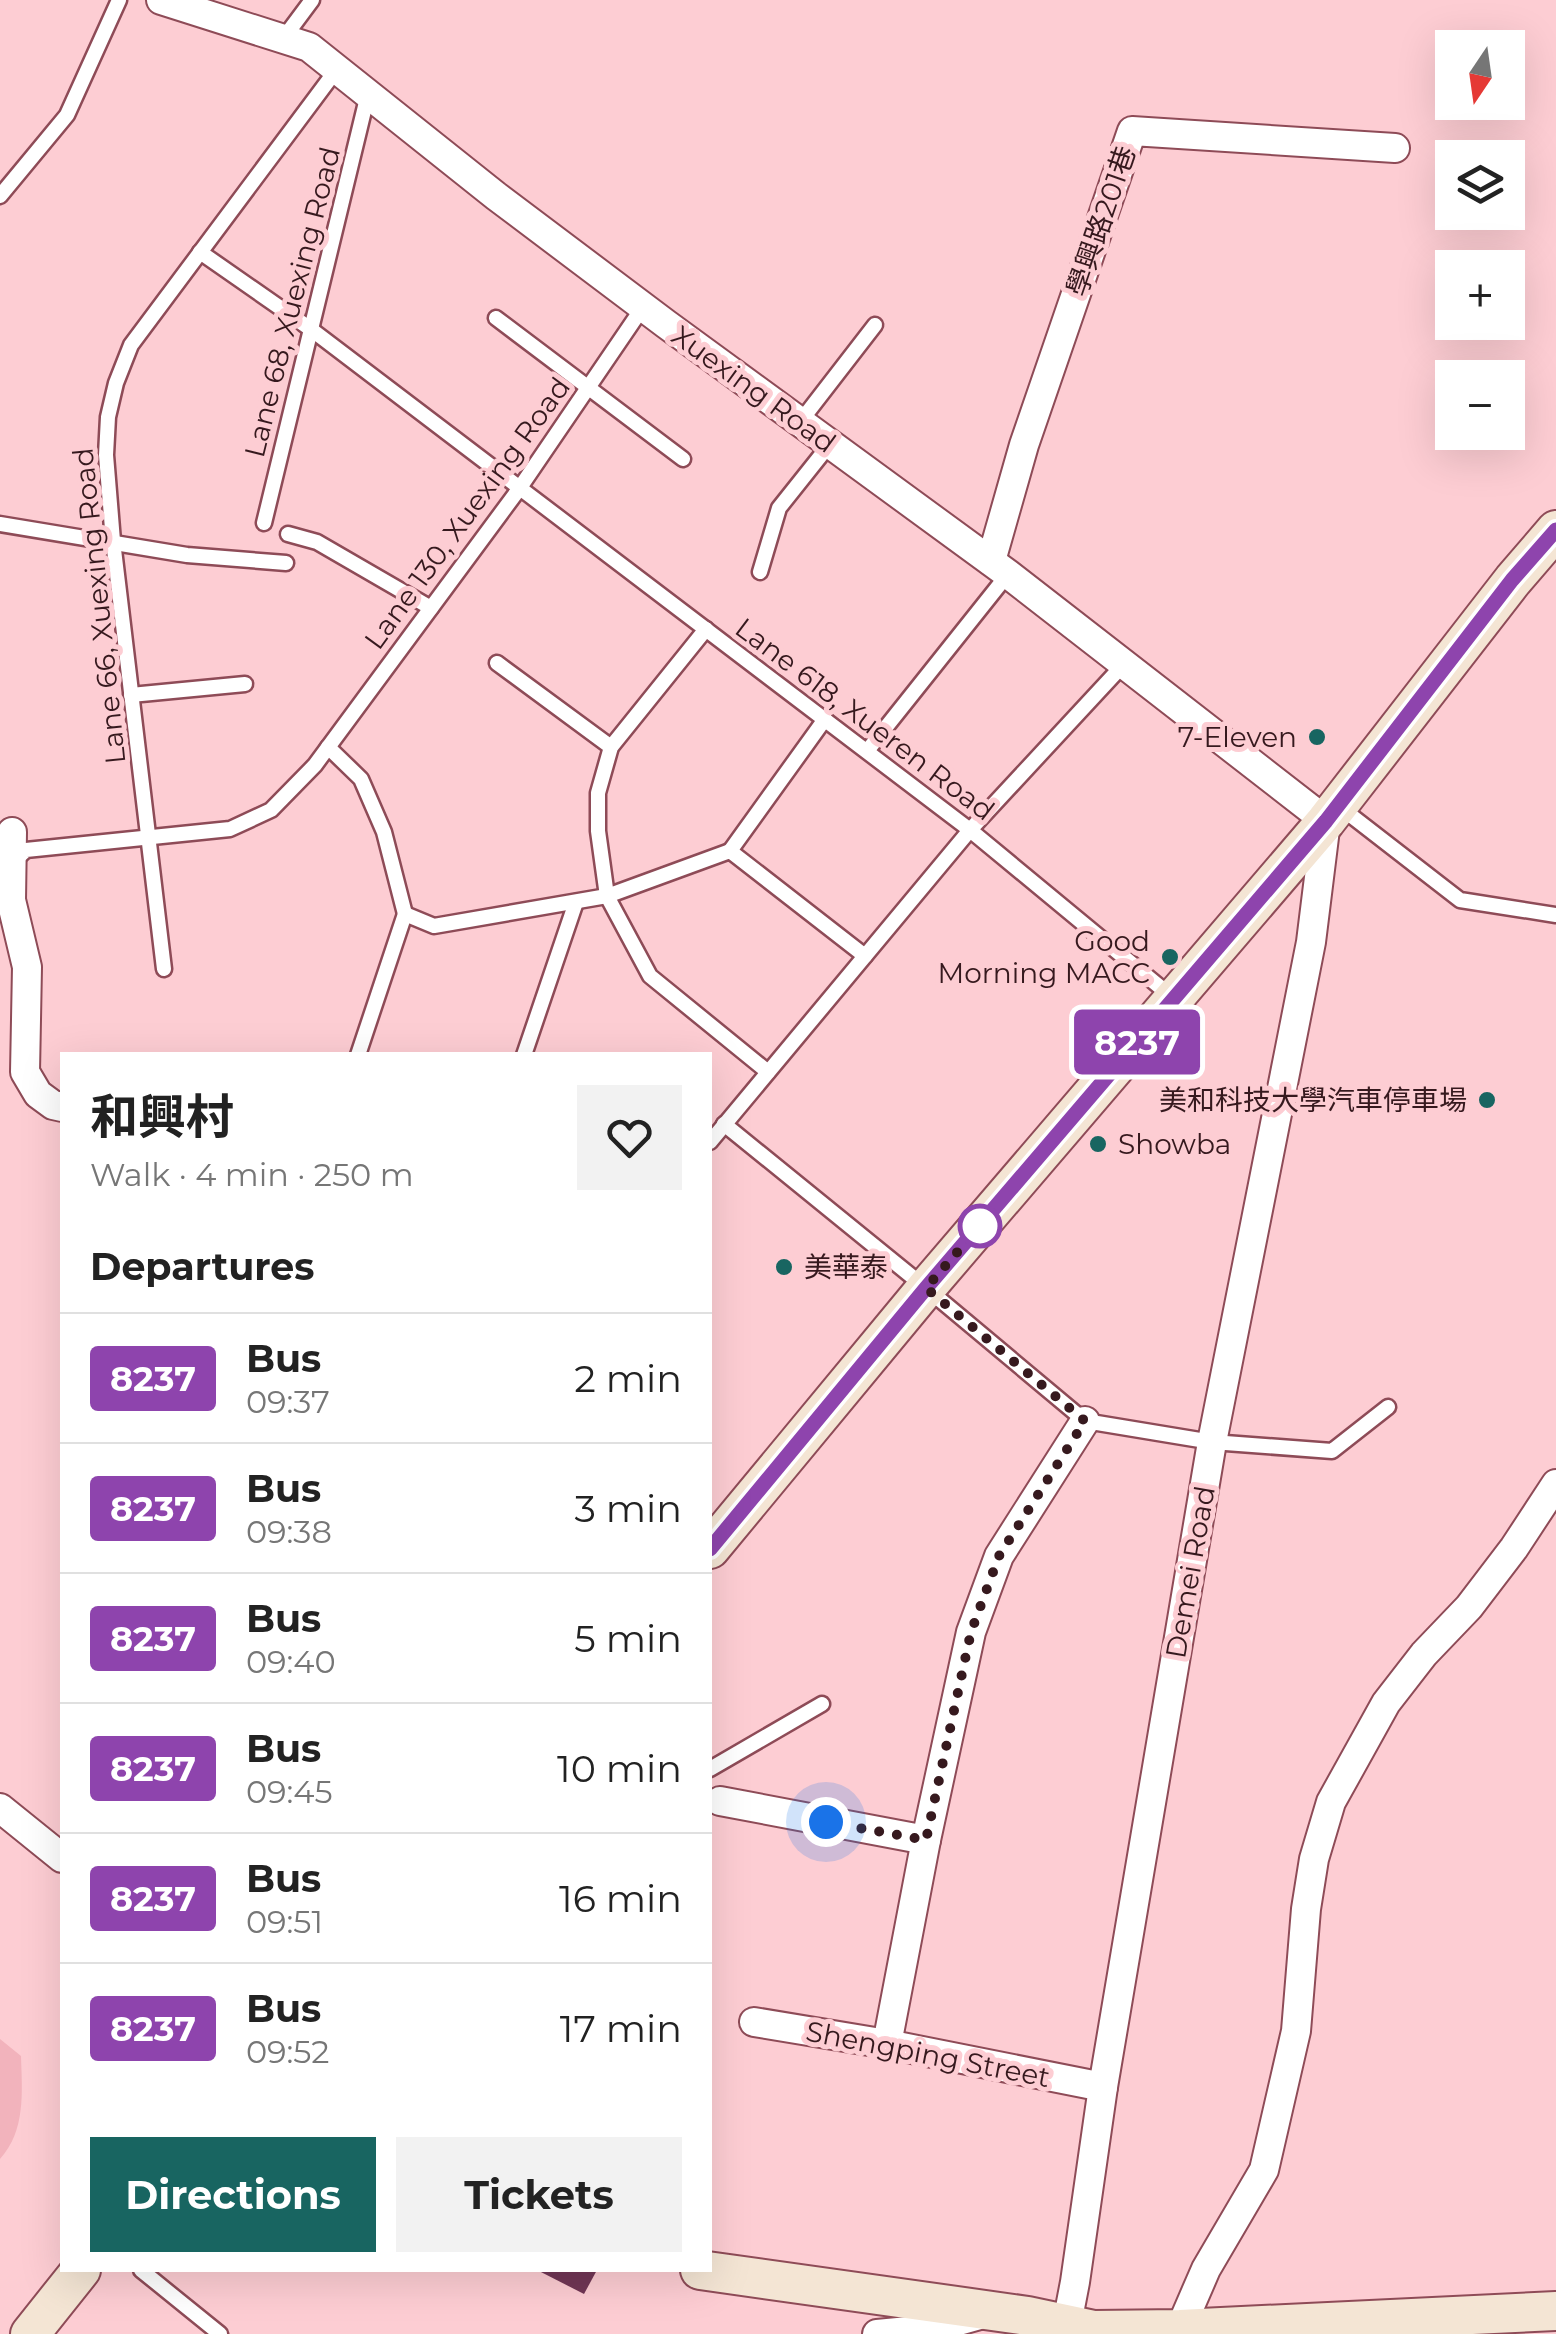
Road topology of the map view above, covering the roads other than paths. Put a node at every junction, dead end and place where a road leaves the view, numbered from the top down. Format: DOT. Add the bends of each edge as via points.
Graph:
graph roads {
  1 [pos="120,0"];
  2 [pos="161,0"];
  3 [pos="312,0"];
  4 [pos="283,40"];
  5 [pos="337,69"];
  6 [pos="368,94"];
  7 [pos="1395,148"];
  8 [pos="0,196"];
  9 [pos="200,252"];
  10 [pos="643,307"];
  11 [pos="496,318"];
  12 [pos="876,326"];
  13 [pos="312,330"];
  14 [pos="588,387"];
  15 [pos="800,422"];
  16 [pos="830,444"];
  17 [pos="683,459"];
  18 [pos="519,489"];
  19 [pos="264,523"];
  20 [pos="0,524"];
  21 [pos="1556,530"];
  22 [pos="288,534"];
  23 [pos="113,541"];
  24 [pos="286,563"];
  25 [pos="1000,568"];
  26 [pos="760,572"];
  27 [pos="431,608"];
  28 [pos="706,629"];
  29 [pos="497,663"];
  30 [pos="1124,664"];
  31 [pos="244,684"];
  32 [pos="132,695"];
  33 [pos="825,720"];
  34 [pos="611,747"];
  35 [pos="328,748"];
  36 [pos="867,751"];
  37 [pos="1332,813"];
  38 [pos="970,830"];
  39 [pos="12,832"];
  40 [pos="148,838"];
  41 [pos="730,851"];
  42 [pos="12,863"];
  43 [pos="607,896"];
  44 [pos="576,902"];
  45 [pos="405,914"];
  46 [pos="1556,914"];
  47 [pos="865,956"];
  48 [pos="164,968"];
  49 [pos="1174,998"];
  50 [pos="359,1052"];
  51 [pos="525,1052"];
  52 [pos="768,1072"];
  53 [pos="60,1107"];
  54 [pos="724,1124"];
  55 [pos="712,1139"];
  56 [pos="926,1288"];
  57 [pos="1388,1407"];
  58 [pos="1085,1421"];
  59 [pos="1212,1442"];
  60 [pos="1556,1484"];
  61 [pos="712,1547"];
  62 [pos="822,1704"];
  63 [pos="712,1767"];
  64 [pos="720,1801"];
  65 [pos="0,1808"];
  66 [pos="926,1840"];
  67 [pos="60,1856"];
  68 [pos="754,2022"];
  69 [pos="887,2044"];
  70 [pos="1103,2086"];
  71 [pos="79,2272"];
  72 [pos="143,2272"];
  73 [pos="712,2272"];
  74 [pos="1556,2310"];
  75 [pos="994,2311"];
  76 [pos="1180,2329"];
  77 [pos="1066,2330"];
  78 [pos="30,2334"];
  79 [pos="220,2334"];
  80 [pos="877,2334"];
  1 -- 8 [label="lane" via="67,114"];
  2 -- 4 [label="street, Xuexing Road"];
  3 -- 4 [label="lane"];
  4 -- 5 [label="street, Xuexing Road" via="310,47"];
  5 -- 6 [label="street, Xuexing Road"];
  5 -- 9 [label="lane, Lane 66, Xuexing Road"];
  6 -- 10 [label="street, Xuexing Road"];
  6 -- 13 [label="lane, Lane 68, Xuexing Road"];
  7 -- 25 [label="street, 學興路201巷" via="1132,131 1024,446"];
  9 -- 13 [label="lane, Lane 618, Xueren Road"];
  9 -- 23 [label="lane, Lane 66, Xuexing Road" via="131,345 116,383 106,455"];
  10 -- 14 [label="lane, Lane 130, Xuexing Road"];
  10 -- 15 [label="street, Xuexing Road"];
  11 -- 14 [label="lane"];
  12 -- 15 [label="lane"];
  13 -- 18 [label="lane, Lane 618, Xueren Road"];
  13 -- 19 [label="lane, Lane 68, Xuexing Road"];
  14 -- 17 [label="lane"];
  14 -- 18 [label="lane, Lane 130, Xuexing Road"];
  15 -- 16 [label="street, Xuexing Road"];
  16 -- 25 [label="street, Xuexing Road"];
  16 -- 26 [label="lane" via="779,508"];
  18 -- 27 [label="lane, Lane 130, Xuexing Road"];
  18 -- 28 [label="lane, Lane 618, Xueren Road"];
  20 -- 23 [label="lane"];
  21 -- 37 [label="main road"];
  22 -- 27 [label="lane" via="317,542"];
  23 -- 24 [label="lane"];
  23 -- 32 [label="lane, Lane 66, Xuexing Road"];
  25 -- 30 [label="street, Xuexing Road"];
  25 -- 36 [label="lane"];
  27 -- 35 [label="lane, Lane 130, Xuexing Road"];
  28 -- 33 [label="lane, Lane 618, Xueren Road"];
  28 -- 34 [label="lane"];
  29 -- 34 [label="lane"];
  30 -- 37 [label="street, Xuexing Road"];
  30 -- 38 [label="lane"];
  31 -- 32 [label="lane"];
  32 -- 40 [label="lane, Lane 66, Xuexing Road"];
  33 -- 36 [label="lane, Lane 618, Xueren Road"];
  33 -- 41 [label="lane"];
  34 -- 43 [label="lane" via="598,792"];
  35 -- 40 [label="lane, Lane 130, Xuexing Road" via="272,810 230,829"];
  35 -- 45 [label="lane" via="361,779 384,832"];
  36 -- 38 [label="lane, Lane 618, Xueren Road"];
  37 -- 46 [label="lane" via="1460,900"];
  37 -- 49 [label="main road"];
  37 -- 59 [label="street, Demei Road"];
  38 -- 47 [label="lane"];
  38 -- 49 [label="lane, Lane 618, Xueren Road"];
  39 -- 42 [label="street"];
  40 -- 42 [label="lane, Lane 130, Xuexing Road" via="26,850"];
  40 -- 48 [label="lane, Lane 66, Xuexing Road"];
  41 -- 43 [label="lane"];
  41 -- 47 [label="lane"];
  42 -- 53 [label="street" via="11,900 27,967 25,1072 38,1094"];
  43 -- 44 [label="lane"];
  43 -- 52 [label="lane" via="650,976"];
  44 -- 45 [label="lane" via="434,926"];
  44 -- 51 [label="lane"];
  45 -- 50 [label="lane"];
  47 -- 52 [label="lane"];
  49 -- 56 [label="main road"];
  52 -- 54 [label="lane"];
  54 -- 55 [label="lane"];
  54 -- 56 [label="lane"];
  56 -- 58 [label="lane"];
  56 -- 61 [label="main road"];
  57 -- 59 [label="lane" via="1332,1451"];
  58 -- 59 [label="lane"];
  58 -- 66 [label="street" via="993,1571 971,1632"];
  59 -- 70 [label="street, Demei Road"];
  60 -- 76 [label="street" via="1469,1607 1386,1703 1331,1802 1306,1909 1296,2031 1264,2170 1206,2268"];
  62 -- 63 [label="lane"];
  64 -- 66 [label="street"];
  65 -- 67 [label="street"];
  66 -- 69 [label="street"];
  68 -- 69 [label="street, Shengping Street"];
  69 -- 70 [label="street, Shengping Street"];
  70 -- 77 [label="street, Demei Road"];
  71 -- 78 [label="main road"];
  72 -- 79 [label="lane"];
  73 -- 75 [label="main road"];
  74 -- 76 [label="main road"];
  75 -- 77 [label="main road"];
  75 -- 80 [label="street" via="930,2329"];
  76 -- 77 [label="main road"];
}
